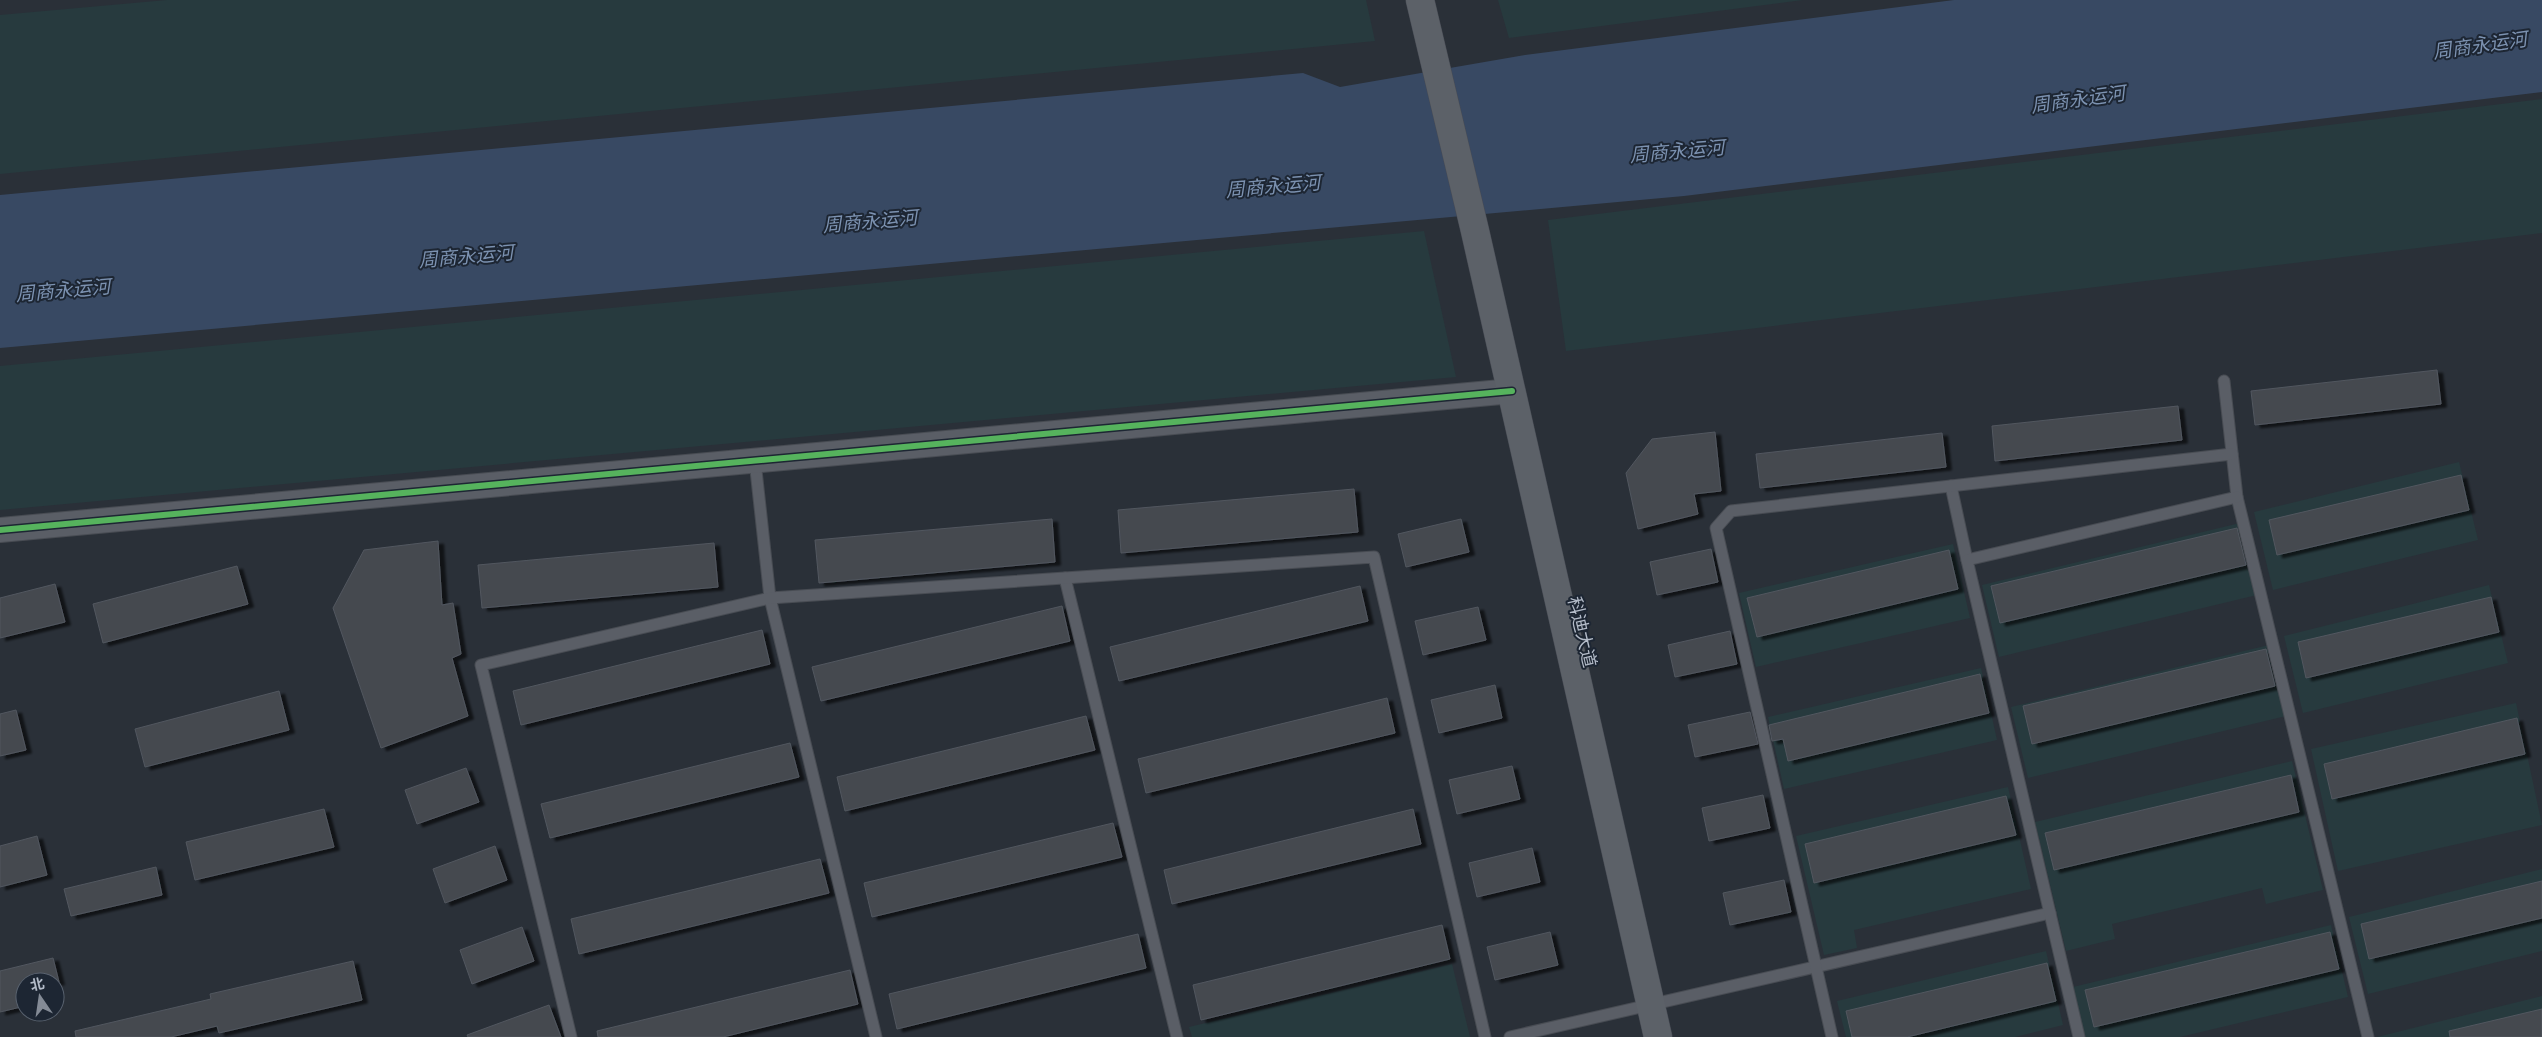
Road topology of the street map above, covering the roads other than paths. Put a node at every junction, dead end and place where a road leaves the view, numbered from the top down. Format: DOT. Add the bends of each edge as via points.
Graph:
graph roads {
  1 [pos="1420,0"];
  2 [pos="1440,0"];
  3 [pos="1441,44"];
  4 [pos="1483,230"];
  5 [pos="2224,381"];
  6 [pos="1512,391"];
  7 [pos="2232,454"];
  8 [pos="755,461"];
  9 [pos="1951,486"];
  10 [pos="2236,497"];
  11 [pos="0,530"];
  12 [pos="1967,560"];
  13 [pos="1065,578"];
  14 [pos="770,598"];
  15 [pos="2050,913"];
  16 [pos="1816,967"];
  17 [pos="1659,1003"];
  18 [pos="571,1037"];
  19 [pos="876,1037"];
  20 [pos="1177,1037"];
  21 [pos="1485,1037"];
  22 [pos="1510,1037"];
  23 [pos="1658,1037"];
  24 [pos="1675,1037"];
  25 [pos="1832,1037"];
  26 [pos="2079,1037"];
  27 [pos="2368,1037"];
  1 -- 3 [label="main road"];
  2 -- 3 [label="main road"];
  3 -- 4 [label="main road"];
  4 -- 6 [label="main road, 科迪大道"];
  4 -- 17 [label="main road, 科迪大道"];
  5 -- 7 [label="lane"];
  6 -- 8 [label="street"];
  6 -- 17 [label="main road, 科迪大道"];
  7 -- 9 [label="lane"];
  7 -- 10 [label="lane"];
  8 -- 11 [label="street"];
  8 -- 14 [label="lane"];
  9 -- 12 [label="lane"];
  9 -- 16 [label="lane" via="1731,511 1716,528"];
  10 -- 12 [label="lane"];
  10 -- 27 [label="lane"];
  12 -- 15 [label="lane"];
  13 -- 14 [label="lane"];
  13 -- 20 [label="lane"];
  13 -- 21 [label="lane" via="1374,558"];
  14 -- 18 [label="lane" via="482,665"];
  14 -- 19 [label="lane"];
  15 -- 16 [label="lane"];
  15 -- 26 [label="lane"];
  16 -- 17 [label="lane"];
  16 -- 25 [label="lane"];
  17 -- 22 [label="lane"];
  17 -- 23 [label="main road, 科迪大道"];
  17 -- 24 [label="main road, 科迪大道"];
}
